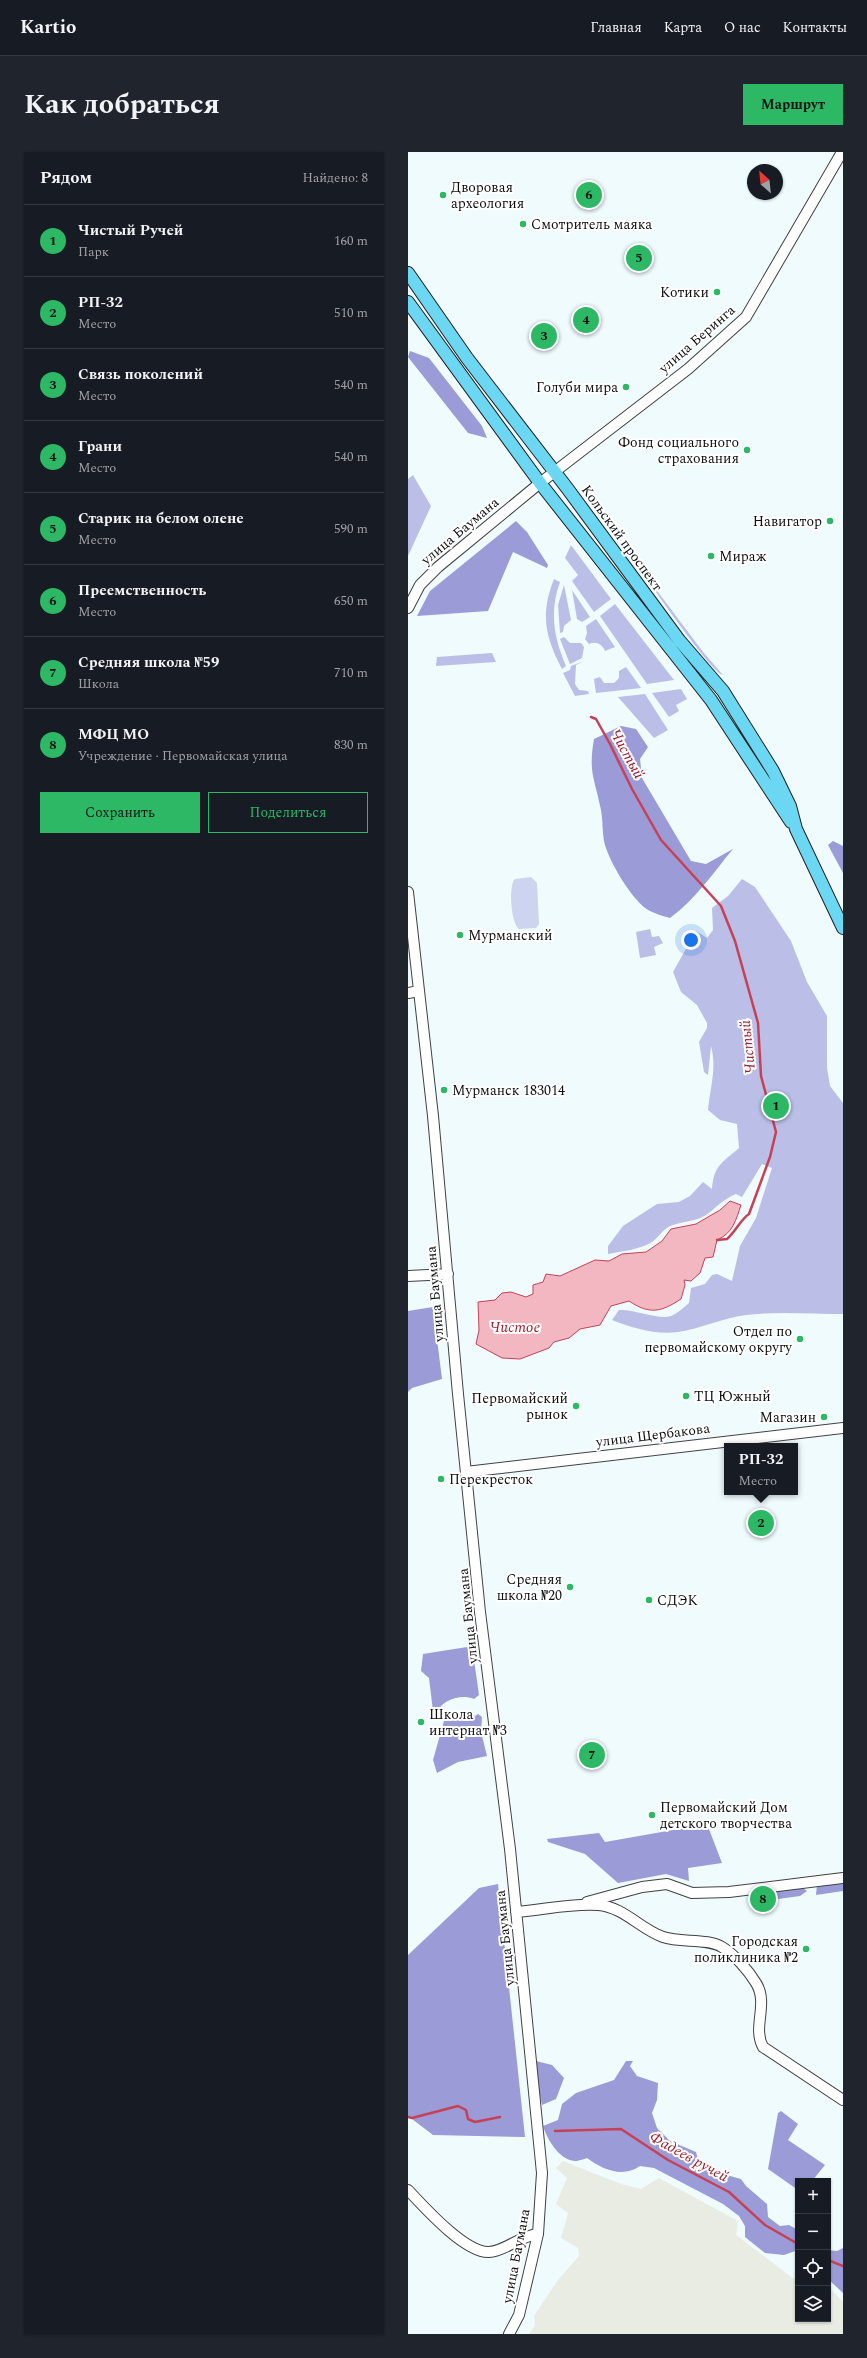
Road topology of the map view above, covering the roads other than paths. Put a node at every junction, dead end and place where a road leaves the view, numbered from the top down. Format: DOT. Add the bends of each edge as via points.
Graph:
graph roads {
  1 [pos="842,152"];
  2 [pos="408,273"];
  3 [pos="408,302"];
  4 [pos="555,472"];
  5 [pos="540,483"];
  6 [pos="408,608"];
  7 [pos="773,771"];
  8 [pos="762,777"];
  9 [pos="796,830"];
  10 [pos="408,892"];
  11 [pos="843,928"];
  12 [pos="419,992"];
  13 [pos="408,993"];
  14 [pos="448,1274"];
  15 [pos="408,1276"];
  16 [pos="843,1428"];
  17 [pos="466,1472"];
  18 [pos="843,1878"];
  19 [pos="578,1904"];
  20 [pos="516,1912"];
  21 [pos="843,2100"];
  22 [pos="408,2190"];
  23 [pos="538,2234"];
  24 [pos="509,2334"];
  1 -- 4 [label="street, улица Беринга" via="746,317 693,364"];
  2 -- 4 [label="main road, Кольский проспект" via="463,352"];
  3 -- 5 [label="main road, Кольский проспект"];
  4 -- 5 [label="street, улица Беринга"];
  4 -- 7 [label="main road, Кольский проспект" via="679,640 723,691"];
  5 -- 6 [label="street, улица Баумана" via="438,567 420,585"];
  5 -- 8 [label="main road, Кольский проспект" via="711,700"];
  7 -- 8 [label="main road" via="770,779"];
  7 -- 9 [label="main road, Кольский проспект" via="790,806"];
  8 -- 9 [label="main road, Кольский проспект"];
  9 -- 11 [label="main road, Кольский проспект"];
  10 -- 12 [label="street, улица Баумана"];
  12 -- 13 [label="street"];
  12 -- 14 [label="street, улица Баумана"];
  14 -- 15 [label="street"];
  14 -- 17 [label="street, улица Баумана"];
  16 -- 17 [label="street, улица Щербакова"];
  17 -- 20 [label="street, улица Баумана"];
  18 -- 19 [label="street" via="729,1892 692,1893 667,1884 642,1887"];
  19 -- 20 [label="street"];
  19 -- 21 [label="street" via="600,1905 619,1911 662,1936 682,1942 721,1946 732,1955 758,1988 762,2004 759,2040 763,2047"];
  20 -- 23 [label="street, улица Баумана" via="542,2174"];
  22 -- 23 [label="street" via="430,2213 478,2250 490,2252 527,2235"];
  23 -- 24 [label="street, улица Баумана" via="519,2315"];
}
